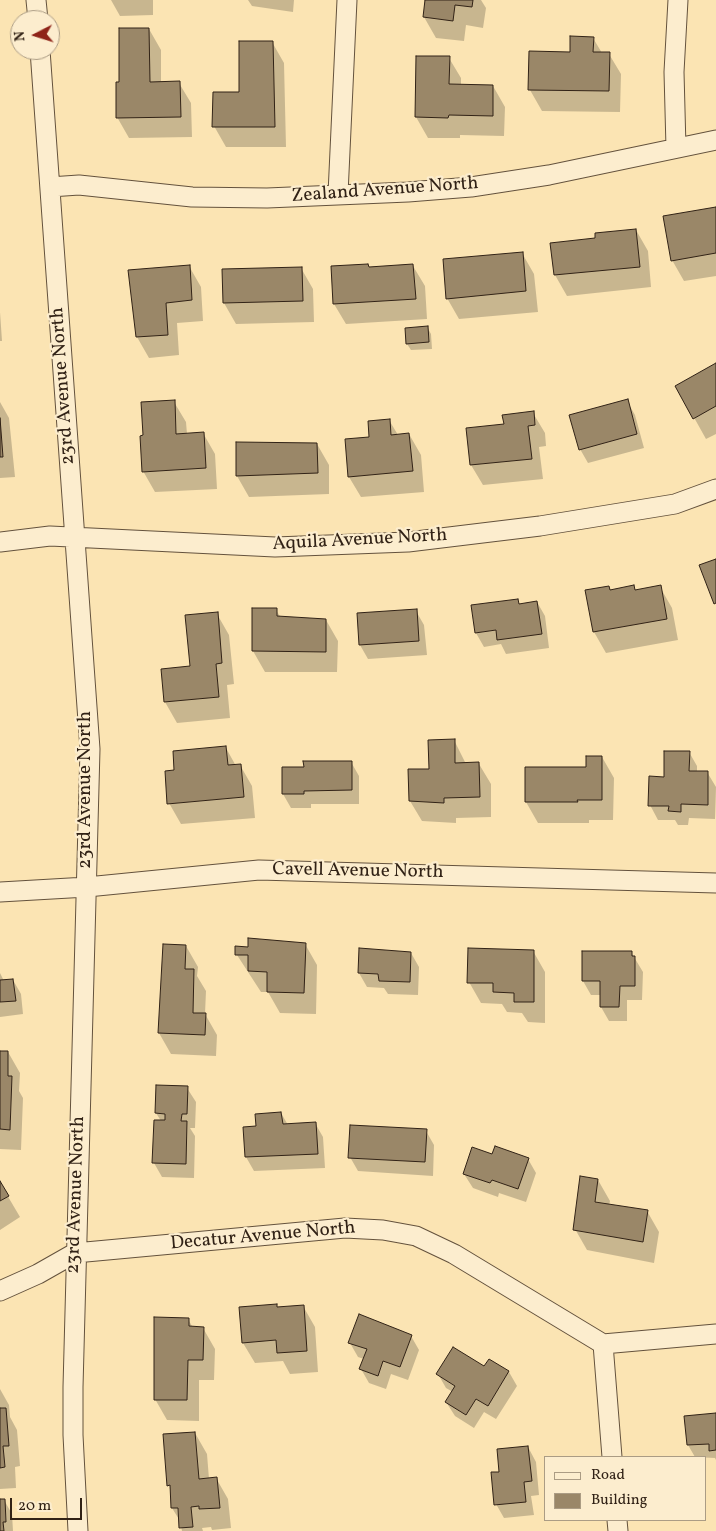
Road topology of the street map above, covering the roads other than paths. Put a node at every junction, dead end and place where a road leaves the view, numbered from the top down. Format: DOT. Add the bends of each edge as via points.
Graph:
graph roads {
  1 [pos="347,0"];
  2 [pos="678,0"];
  3 [pos="41,60"];
  4 [pos="716,140"];
  5 [pos="676,148"];
  6 [pos="50,187"];
  7 [pos="338,194"];
  8 [pos="716,489"];
  9 [pos="75,539"];
  10 [pos="0,542"];
  11 [pos="716,883"];
  12 [pos="87,886"];
  13 [pos="0,892"];
  14 [pos="75,1253"];
  15 [pos="0,1291"];
  16 [pos="716,1334"];
  17 [pos="603,1344"];
  18 [pos="612,1456"];
  19 [pos="78,1531"];
  1 -- 7 [label="street"];
  2 -- 5 [label="street" via="674,72"];
  3 -- 6 [label="street, 23rd Avenue North"];
  4 -- 5 [label="street, Zealand Avenue North"];
  5 -- 7 [label="street, Zealand Avenue North" via="549,175 471,187"];
  6 -- 7 [label="street, Zealand Avenue North" via="79,185 201,197"];
  6 -- 9 [label="street, 23rd Avenue North"];
  8 -- 9 [label="street, Aquila Avenue North" via="675,504 540,526 408,542 275,547"];
  9 -- 10 [label="street, Aquila Avenue North" via="50,536"];
  9 -- 12 [label="street, 23rd Avenue North" via="90,750"];
  11 -- 12 [label="street, Cavell Avenue North" via="259,870"];
  12 -- 13 [label="street, Cavell Avenue North"];
  12 -- 14 [label="street, 23rd Avenue North"];
  14 -- 15 [label="street, Decatur Avenue North"];
  14 -- 17 [label="street, Decatur Avenue North" via="345,1228 382,1230 416,1236 454,1254"];
  14 -- 19 [label="street, 23rd Avenue North" via="73,1435"];
  16 -- 17 [label="street"];
  17 -- 18 [label="street"];
}
